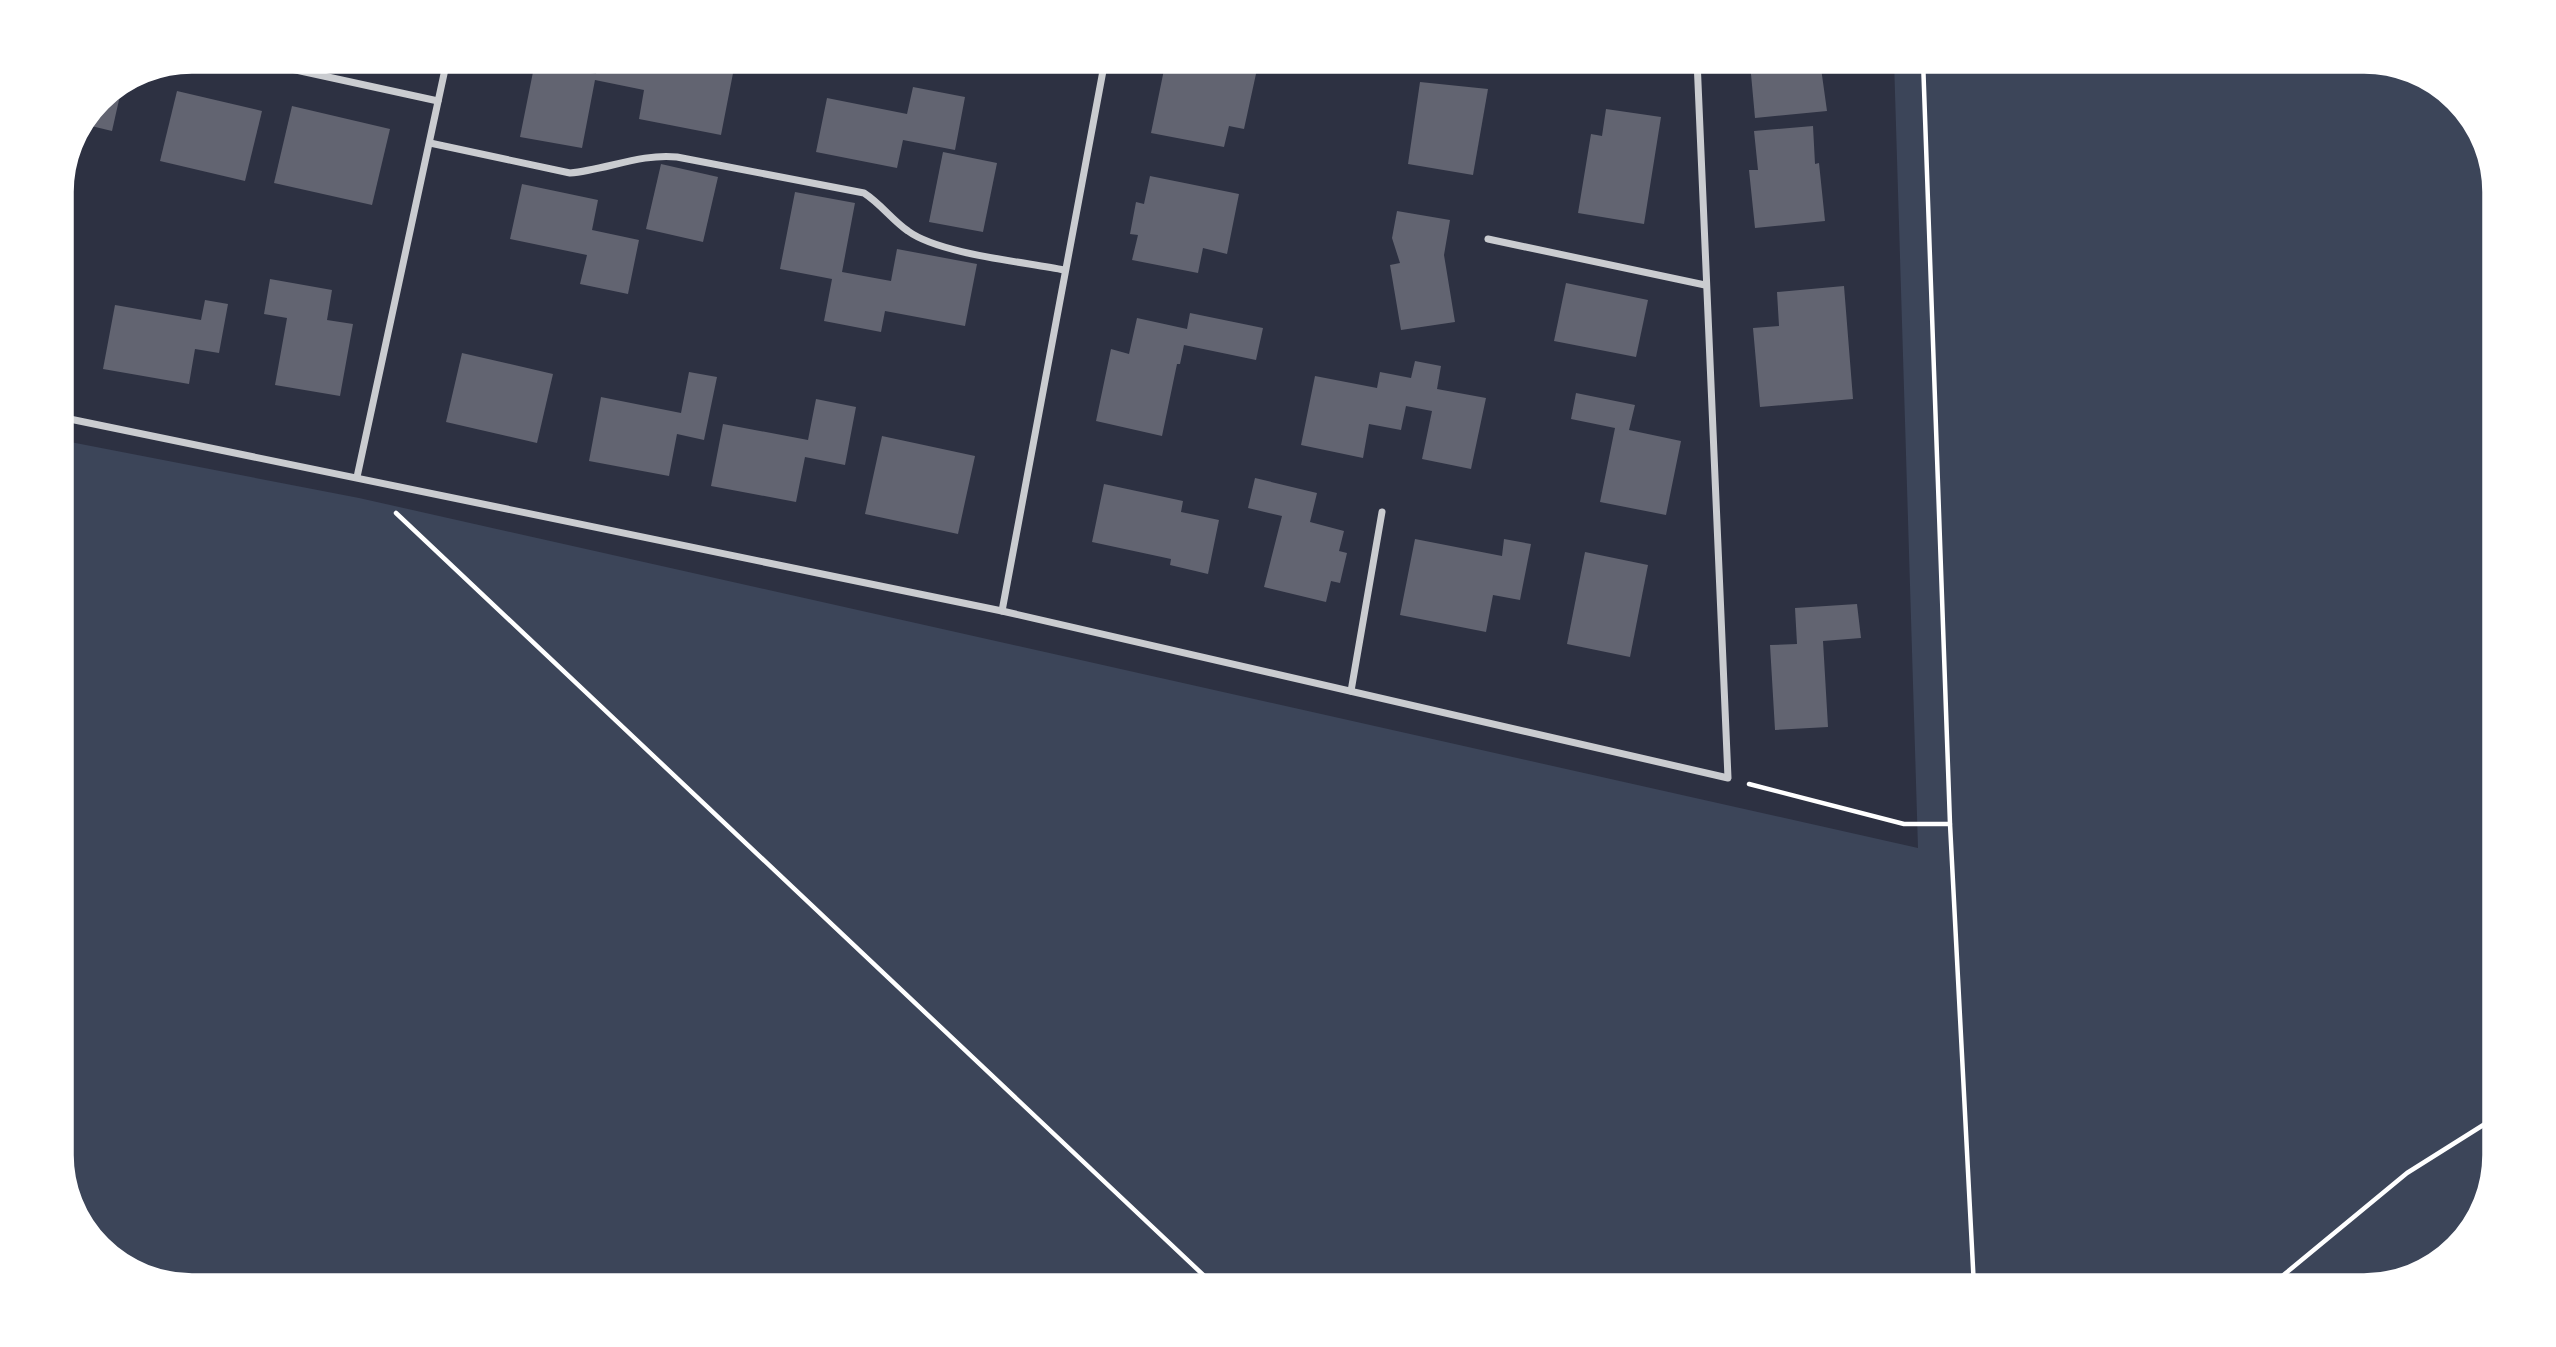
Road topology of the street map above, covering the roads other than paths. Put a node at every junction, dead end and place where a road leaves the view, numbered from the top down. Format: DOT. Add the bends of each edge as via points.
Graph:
graph roads {
  1 [pos="305,72"];
  2 [pos="444,72"];
  3 [pos="1103,72"];
  4 [pos="1697,72"];
  5 [pos="438,101"];
  6 [pos="430,143"];
  7 [pos="1488,239"];
  8 [pos="1064,270"];
  9 [pos="1705,285"];
  10 [pos="72,419"];
  11 [pos="357,477"];
  12 [pos="1382,512"];
  13 [pos="1002,611"];
  14 [pos="1351,691"];
  1 -- 5 [label="street"];
  2 -- 5 [label="street"];
  3 -- 8 [label="street"];
  4 -- 9 [label="street"];
  5 -- 6 [label="street"];
  6 -- 8 [label="street" via="570,173 677,157 864,193 909,232 937,246"];
  6 -- 11 [label="street"];
  7 -- 9 [label="street"];
  8 -- 13 [label="street"];
  9 -- 14 [label="street" via="1728,778"];
  10 -- 11 [label="street"];
  11 -- 13 [label="street"];
  12 -- 14 [label="street"];
  13 -- 14 [label="street"];
}
